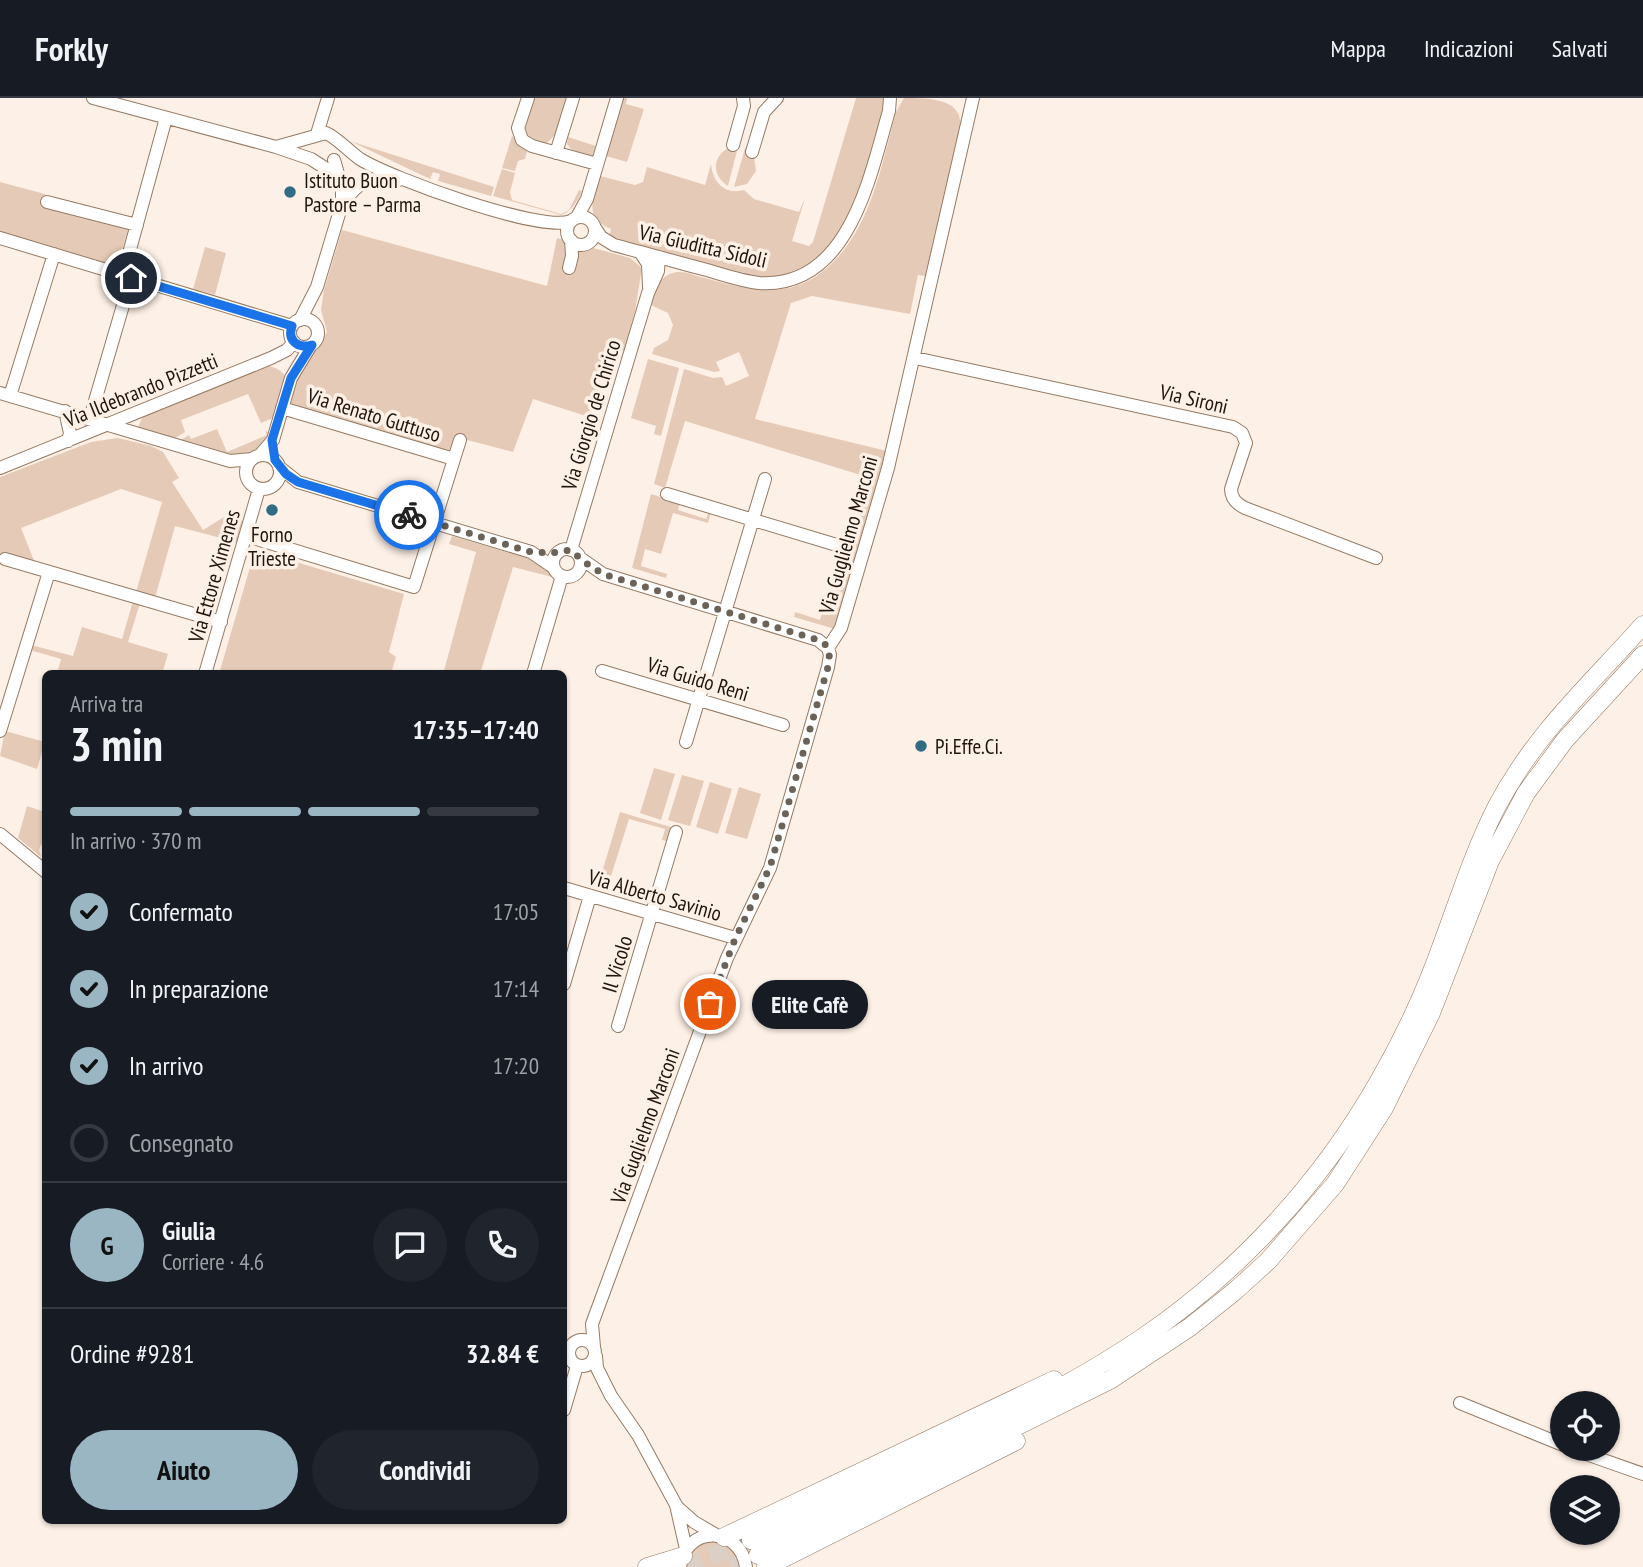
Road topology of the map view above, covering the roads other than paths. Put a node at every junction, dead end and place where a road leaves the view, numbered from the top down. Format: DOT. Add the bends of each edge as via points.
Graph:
graph roads {
  1 [pos="93,98"];
  2 [pos="527,98"];
  3 [pos="573,98"];
  4 [pos="617,98"];
  5 [pos="743,98"];
  6 [pos="777,98"];
  7 [pos="896,98"];
  8 [pos="973,98"];
  9 [pos="327,100"];
  10 [pos="889,105"];
  11 [pos="166,118"];
  12 [pos="315,136"];
  13 [pos="337,141"];
  14 [pos="733,145"];
  15 [pos="276,147"];
  16 [pos="752,152"];
  17 [pos="556,153"];
  18 [pos="335,159"];
  19 [pos="360,159"];
  20 [pos="315,161"];
  21 [pos="597,164"];
  22 [pos="339,177"];
  23 [pos="416,184"];
  24 [pos="587,199"];
  25 [pos="47,202"];
  26 [pos="341,206"];
  27 [pos="137,225"];
  28 [pos="593,225"];
  29 [pos="576,233"];
  30 [pos="0,238"];
  31 [pos="614,245"];
  32 [pos="640,252"];
  33 [pos="54,254"];
  34 [pos="659,257"];
  35 [pos="570,263"];
  36 [pos="684,264"];
  37 [pos="127,276"];
  38 [pos="317,287"];
  39 [pos="649,290"];
  40 [pos="296,323"];
  41 [pos="314,323"];
  42 [pos="294,342"];
  43 [pos="312,345"];
  44 [pos="271,358"];
  45 [pos="915,358"];
  46 [pos="291,378"];
  47 [pos="5,394"];
  48 [pos="145,408"];
  49 [pos="282,408"];
  50 [pos="65,411"];
  51 [pos="90,418"];
  52 [pos="108,424"];
  53 [pos="134,432"];
  54 [pos="272,440"];
  55 [pos="460,440"];
  56 [pos="68,441"];
  57 [pos="256,457"];
  58 [pos="454,459"];
  59 [pos="230,461"];
  60 [pos="277,463"];
  61 [pos="0,468"];
  62 [pos="246,476"];
  63 [pos="765,480"];
  64 [pos="298,482"];
  65 [pos="274,486"];
  66 [pos="259,489"];
  67 [pos="667,494"];
  68 [pos="753,520"];
  69 [pos="434,523"];
  70 [pos="247,536"];
  71 [pos="840,546"];
  72 [pos="531,552"];
  73 [pos="570,553"];
  74 [pos="1376,558"];
  75 [pos="5,559"];
  76 [pos="49,572"];
  77 [pos="563,573"];
  78 [pos="603,574"];
  79 [pos="725,611"];
  80 [pos="221,622"];
  81 [pos="1643,625"];
  82 [pos="828,648"];
  83 [pos="1643,655"];
  84 [pos="206,670"];
  85 [pos="534,670"];
  86 [pos="602,671"];
  87 [pos="699,700"];
  88 [pos="783,725"];
  89 [pos="0,731"];
  90 [pos="686,742"];
  91 [pos="676,832"];
  92 [pos="0,834"];
  93 [pos="42,869"];
  94 [pos="567,889"];
  95 [pos="590,896"];
  96 [pos="652,914"];
  97 [pos="735,939"];
  98 [pos="567,974"];
  99 [pos="618,1026"];
  100 [pos="1217,1279"];
  101 [pos="593,1323"];
  102 [pos="573,1340"];
  103 [pos="595,1352"];
  104 [pos="573,1361"];
  105 [pos="567,1394"];
  106 [pos="612,1397"];
  107 [pos="1460,1403"];
  108 [pos="1550,1441"];
  109 [pos="1606,1461"];
  110 [pos="1643,1474"];
  111 [pos="676,1505"];
  112 [pos="721,1537"];
  113 [pos="683,1557"];
  114 [pos="755,1557"];
  115 [pos="647,1567"];
  1 -- 11 [label="street, Via Giuditta Sidoli"];
  2 -- 17 [label="street" via="520,138"];
  3 -- 17 [label="street"];
  4 -- 21 [label="street"];
  5 -- 14 [label="street"];
  6 -- 16 [label="street" via="764,112"];
  7 -- 10 [label="street, Via Giuditta Sidoli"];
  8 -- 45 [label="street, Via Guglielmo Marconi"];
  9 -- 12 [label="street"];
  9 -- 13 [label="street"];
  10 -- 36 [label="street, Via Giuditta Sidoli" via="856,215 839,242 816,265 791,279 766,283"];
  11 -- 15 [label="street, Via Giuditta Sidoli"];
  11 -- 27 [label="street"];
  12 -- 13 [label="street, Via Giuditta Sidoli" via="326,133"];
  12 -- 15 [label="street, Via Giuditta Sidoli"];
  12 -- 20 [label="street" via="308,145"];
  13 -- 18 [label="street"];
  13 -- 19 [label="street, Via Giuditta Sidoli"];
  15 -- 20 [label="street, Via Giuditta Sidoli"];
  17 -- 21 [label="street"];
  18 -- 19 [label="street, Via Giuditta Sidoli"];
  18 -- 20 [label="street, Via Giuditta Sidoli"];
  18 -- 22 [label="street"];
  19 -- 23 [label="street, Via Giuditta Sidoli"];
  20 -- 22 [label="street"];
  21 -- 24 [label="street"];
  22 -- 26 [label="street"];
  23 -- 26 [label="street, Via Giuditta Sidoli" via="386,178 363,182"];
  23 -- 29 [label="street, Via Giuditta Sidoli"];
  24 -- 28 [label="street"];
  24 -- 29 [label="street"];
  25 -- 27 [label="street"];
  26 -- 38 [label="street"];
  27 -- 37 [label="street"];
  28 -- 29 [label="street" via="594,236"];
  28 -- 29 [label="street, Via Giuditta Sidoli" via="585,217"];
  28 -- 31 [label="street, Via Giuditta Sidoli"];
  29 -- 31 [label="street, Via Giuditta Sidoli"];
  29 -- 35 [label="street"];
  30 -- 33 [label="street"];
  31 -- 32 [label="street, Via Giuditta Sidoli"];
  32 -- 34 [label="street, Via Giuditta Sidoli"];
  32 -- 39 [label="street, Via Giorgio de Chirico" via="648,264"];
  33 -- 37 [label="street"];
  33 -- 47 [label="street"];
  34 -- 36 [label="street, Via Giuditta Sidoli"];
  34 -- 39 [label="street"];
  36 -- 39 [label="street" via="664,271"];
  37 -- 40 [label="street"];
  37 -- 51 [label="street"];
  38 -- 40 [label="street"];
  38 -- 41 [label="street"];
  39 -- 73 [label="street, Via Giorgio de Chirico"];
  40 -- 41 [label="street" via="307,319"];
  40 -- 42 [label="street" via="290,336"];
  41 -- 43 [label="street" via="318,334"];
  42 -- 43 [label="street"];
  42 -- 44 [label="street, Via Ildebrando Pizzetti"];
  42 -- 46 [label="street"];
  43 -- 46 [label="street"];
  44 -- 46 [label="street" via="287,368"];
  44 -- 48 [label="street, Via Ildebrando Pizzetti"];
  45 -- 74 [label="street, Via Sironi" via="1233,427 1246,443 1231,487 1236,502"];
  45 -- 82 [label="street, Via Guglielmo Marconi" via="845,615"];
  46 -- 49 [label="street"];
  47 -- 50 [label="street"];
  48 -- 52 [label="street, Via Ildebrando Pizzetti"];
  48 -- 53 [label="street" via="135,417"];
  49 -- 54 [label="street"];
  49 -- 58 [label="street, Via Renato Guttuso"];
  50 -- 51 [label="street"];
  50 -- 56 [label="street"];
  51 -- 52 [label="street"];
  52 -- 53 [label="street"];
  52 -- 56 [label="street, Via Ildebrando Pizzetti"];
  53 -- 59 [label="street"];
  54 -- 57 [label="street"];
  54 -- 60 [label="street"];
  55 -- 58 [label="street"];
  56 -- 61 [label="street, Via Ildebrando Pizzetti"];
  57 -- 59 [label="street"];
  57 -- 60 [label="street" via="268,456"];
  57 -- 62 [label="street" via="247,466"];
  58 -- 69 [label="street"];
  59 -- 62 [label="street"];
  60 -- 64 [label="street"];
  60 -- 65 [label="street" via="280,477"];
  62 -- 66 [label="street" via="250,485"];
  63 -- 68 [label="street"];
  64 -- 65 [label="street"];
  64 -- 69 [label="street"];
  65 -- 66 [label="street"];
  66 -- 70 [label="street, Via Ettore Ximenes"];
  67 -- 68 [label="street"];
  68 -- 71 [label="street"];
  68 -- 79 [label="street"];
  69 -- 70 [label="street" via="414,587"];
  69 -- 72 [label="street"];
  70 -- 80 [label="street, Via Ettore Ximenes"];
  72 -- 73 [label="street"];
  72 -- 77 [label="street"];
  73 -- 77 [label="street" via="553,560"];
  73 -- 77 [label="street" via="580,568"];
  73 -- 78 [label="street"];
  75 -- 76 [label="street"];
  76 -- 80 [label="street"];
  76 -- 89 [label="street"];
  77 -- 78 [label="street"];
  77 -- 85 [label="street"];
  78 -- 79 [label="street"];
  79 -- 82 [label="street" via="818,640"];
  79 -- 87 [label="street"];
  80 -- 84 [label="street, Via Ettore Ximenes"];
  81 -- 100 [label="highway" via="1559,714 1505,792 1476,853 1415,1013 1360,1114 1291,1205"];
  82 -- 97 [label="street, Via Guglielmo Marconi" via="828,667 770,867"];
  83 -- 114 [label="highway" via="1559,747 1526,793 1486,869 1431,1013 1384,1108 1329,1192 1262,1267 1191,1327 1110,1380"];
  86 -- 87 [label="street, Via Guido Reni"];
  87 -- 88 [label="street, Via Guido Reni"];
  87 -- 90 [label="street"];
  91 -- 96 [label="street, Il Vicolo"];
  92 -- 93 [label="street"];
  94 -- 95 [label="street, Via Alberto Savinio"];
  95 -- 96 [label="street, Via Alberto Savinio"];
  95 -- 98 [label="street"];
  96 -- 97 [label="street, Via Alberto Savinio"];
  96 -- 99 [label="street, Il Vicolo"];
  97 -- 101 [label="street, Via Guglielmo Marconi"];
  100 -- 112 [label="highway" via="1076,1370"];
  100 -- 114 [label="highway" via="1142,1338 1068,1384 864,1487"];
  101 -- 102 [label="street, Via Guglielmo Marconi"];
  101 -- 103 [label="street, Via Guglielmo Marconi"];
  102 -- 103 [label="street" via="588,1341"];
  102 -- 104 [label="street" via="569,1351"];
  103 -- 104 [label="street" via="589,1365"];
  103 -- 106 [label="street, Via Guglielmo Marconi" via="597,1368"];
  104 -- 105 [label="street"];
  104 -- 106 [label="street"];
  106 -- 111 [label="street"];
  107 -- 108 [label="street"];
  109 -- 110 [label="street"];
  111 -- 112 [label="street"];
  111 -- 113 [label="street"];
  112 -- 113 [label="street" via="698,1539"];
  112 -- 114 [label="street"];
  113 -- 115 [label="highway"];
}
